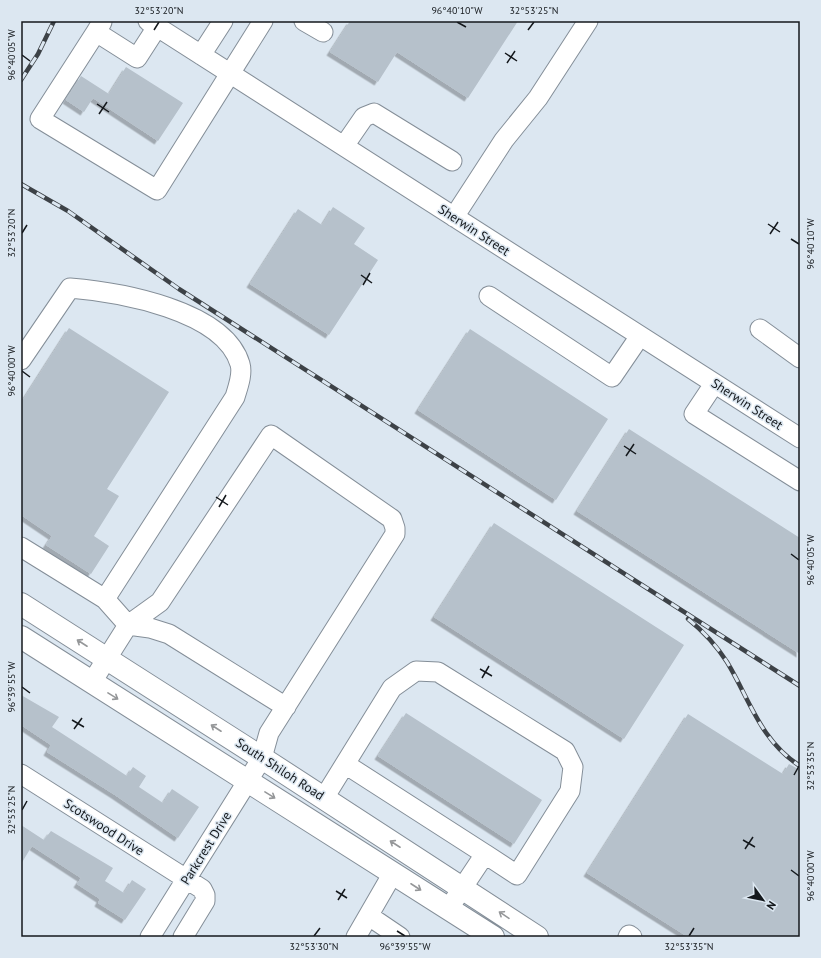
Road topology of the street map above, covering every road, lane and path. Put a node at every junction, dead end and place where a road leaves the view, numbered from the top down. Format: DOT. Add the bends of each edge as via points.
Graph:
graph roads {
  1 [pos="263,21"];
  2 [pos="304,21"];
  3 [pos="588,21"];
  4 [pos="153,24"];
  5 [pos="215,24"];
  6 [pos="99,26"];
  7 [pos="323,32"];
  8 [pos="201,55"];
  9 [pos="231,74"];
  10 [pos="344,146"];
  11 [pos="452,161"];
  12 [pos="454,216"];
  13 [pos="489,296"];
  14 [pos="760,329"];
  15 [pos="640,336"];
  16 [pos="800,358"];
  17 [pos="21,360"];
  18 [pos="714,384"];
  19 [pos="800,438"];
  20 [pos="800,481"];
  21 [pos="21,547"];
  22 [pos="105,599"];
  23 [pos="21,604"];
  24 [pos="128,625"];
  25 [pos="21,637"];
  26 [pos="106,659"];
  27 [pos="92,682"];
  28 [pos="286,707"];
  29 [pos="262,758"];
  30 [pos="345,764"];
  31 [pos="21,774"];
  32 [pos="248,781"];
  33 [pos="324,798"];
  34 [pos="485,854"];
  35 [pos="394,873"];
  36 [pos="186,880"];
  37 [pos="462,887"];
  38 [pos="449,908"];
  39 [pos="368,916"];
  40 [pos="150,937"];
  41 [pos="183,937"];
  42 [pos="356,937"];
  43 [pos="400,937"];
  44 [pos="493,937"];
  45 [pos="537,937"];
  46 [pos="628,937"];
  47 [pos="632,937"];
  1 -- 9 [label="street"];
  2 -- 7 [label="street"];
  3 -- 12 [label="street" via="538,98 504,140"];
  4 -- 6 [label="street" via="137,58"];
  4 -- 8 [label="street, Sherwin Street"];
  5 -- 8 [label="street"];
  6 -- 9 [label="street" via="40,119 157,190"];
  8 -- 9 [label="street, Sherwin Street"];
  9 -- 10 [label="street, Sherwin Street"];
  10 -- 11 [label="street" via="364,117 374,113"];
  10 -- 12 [label="street, Sherwin Street"];
  12 -- 15 [label="street, Sherwin Street"];
  13 -- 15 [label="street" via="612,377"];
  14 -- 16 [label="street"];
  15 -- 18 [label="street, Sherwin Street"];
  17 -- 22 [label="street" via="70,288 115,293 151,302 202,322 216,330 231,346 241,365 240,382 235,397"];
  18 -- 19 [label="street, Sherwin Street"];
  18 -- 20 [label="street" via="694,414"];
  21 -- 22 [label="street"];
  22 -- 24 [label="street"];
  26 -- 23 [label="main road, South Shiloh Road, one-way"];
  24 -- 26 [label="street"];
  24 -- 28 [label="street" via="170,634"];
  24 -- 28 [label="street, Parkcrest Drive" via="160,602 271,435 392,519 395,528 395,534"];
  25 -- 27 [label="main road, South Shiloh Road"];
  26 -- 27 [label="street"];
  29 -- 26 [label="main road, South Shiloh Road, one-way"];
  27 -- 32 [label="main road, South Shiloh Road, one-way"];
  28 -- 29 [label="street, Parkcrest Drive" via="269,734"];
  29 -- 32 [label="street, Parkcrest Drive"];
  29 -- 33 [label="main road, South Shiloh Road"];
  30 -- 33 [label="street"];
  30 -- 34 [label="street"];
  30 -- 34 [label="street" via="392,688 416,671 438,672 564,751 573,767 570,791 516,875"];
  31 -- 36 [label="street, Scotswood Drive"];
  32 -- 35 [label="main road, South Shiloh Road, one-way"];
  32 -- 36 [label="street, Parkcrest Drive"];
  37 -- 33 [label="main road, South Shiloh Road, one-way"];
  34 -- 37 [label="street"];
  35 -- 38 [label="main road, South Shiloh Road, one-way"];
  35 -- 39 [label="street"];
  36 -- 40 [label="street, Parkcrest Drive"];
  36 -- 41 [label="street, Scotswood Drive" via="202,889 205,901"];
  37 -- 38 [label="street"];
  45 -- 37 [label="main road, South Shiloh Road, one-way"];
  38 -- 44 [label="main road, South Shiloh Road"];
  39 -- 42 [label="street"];
  39 -- 43 [label="street"];
  46 -- 47 [label="street"];
}
